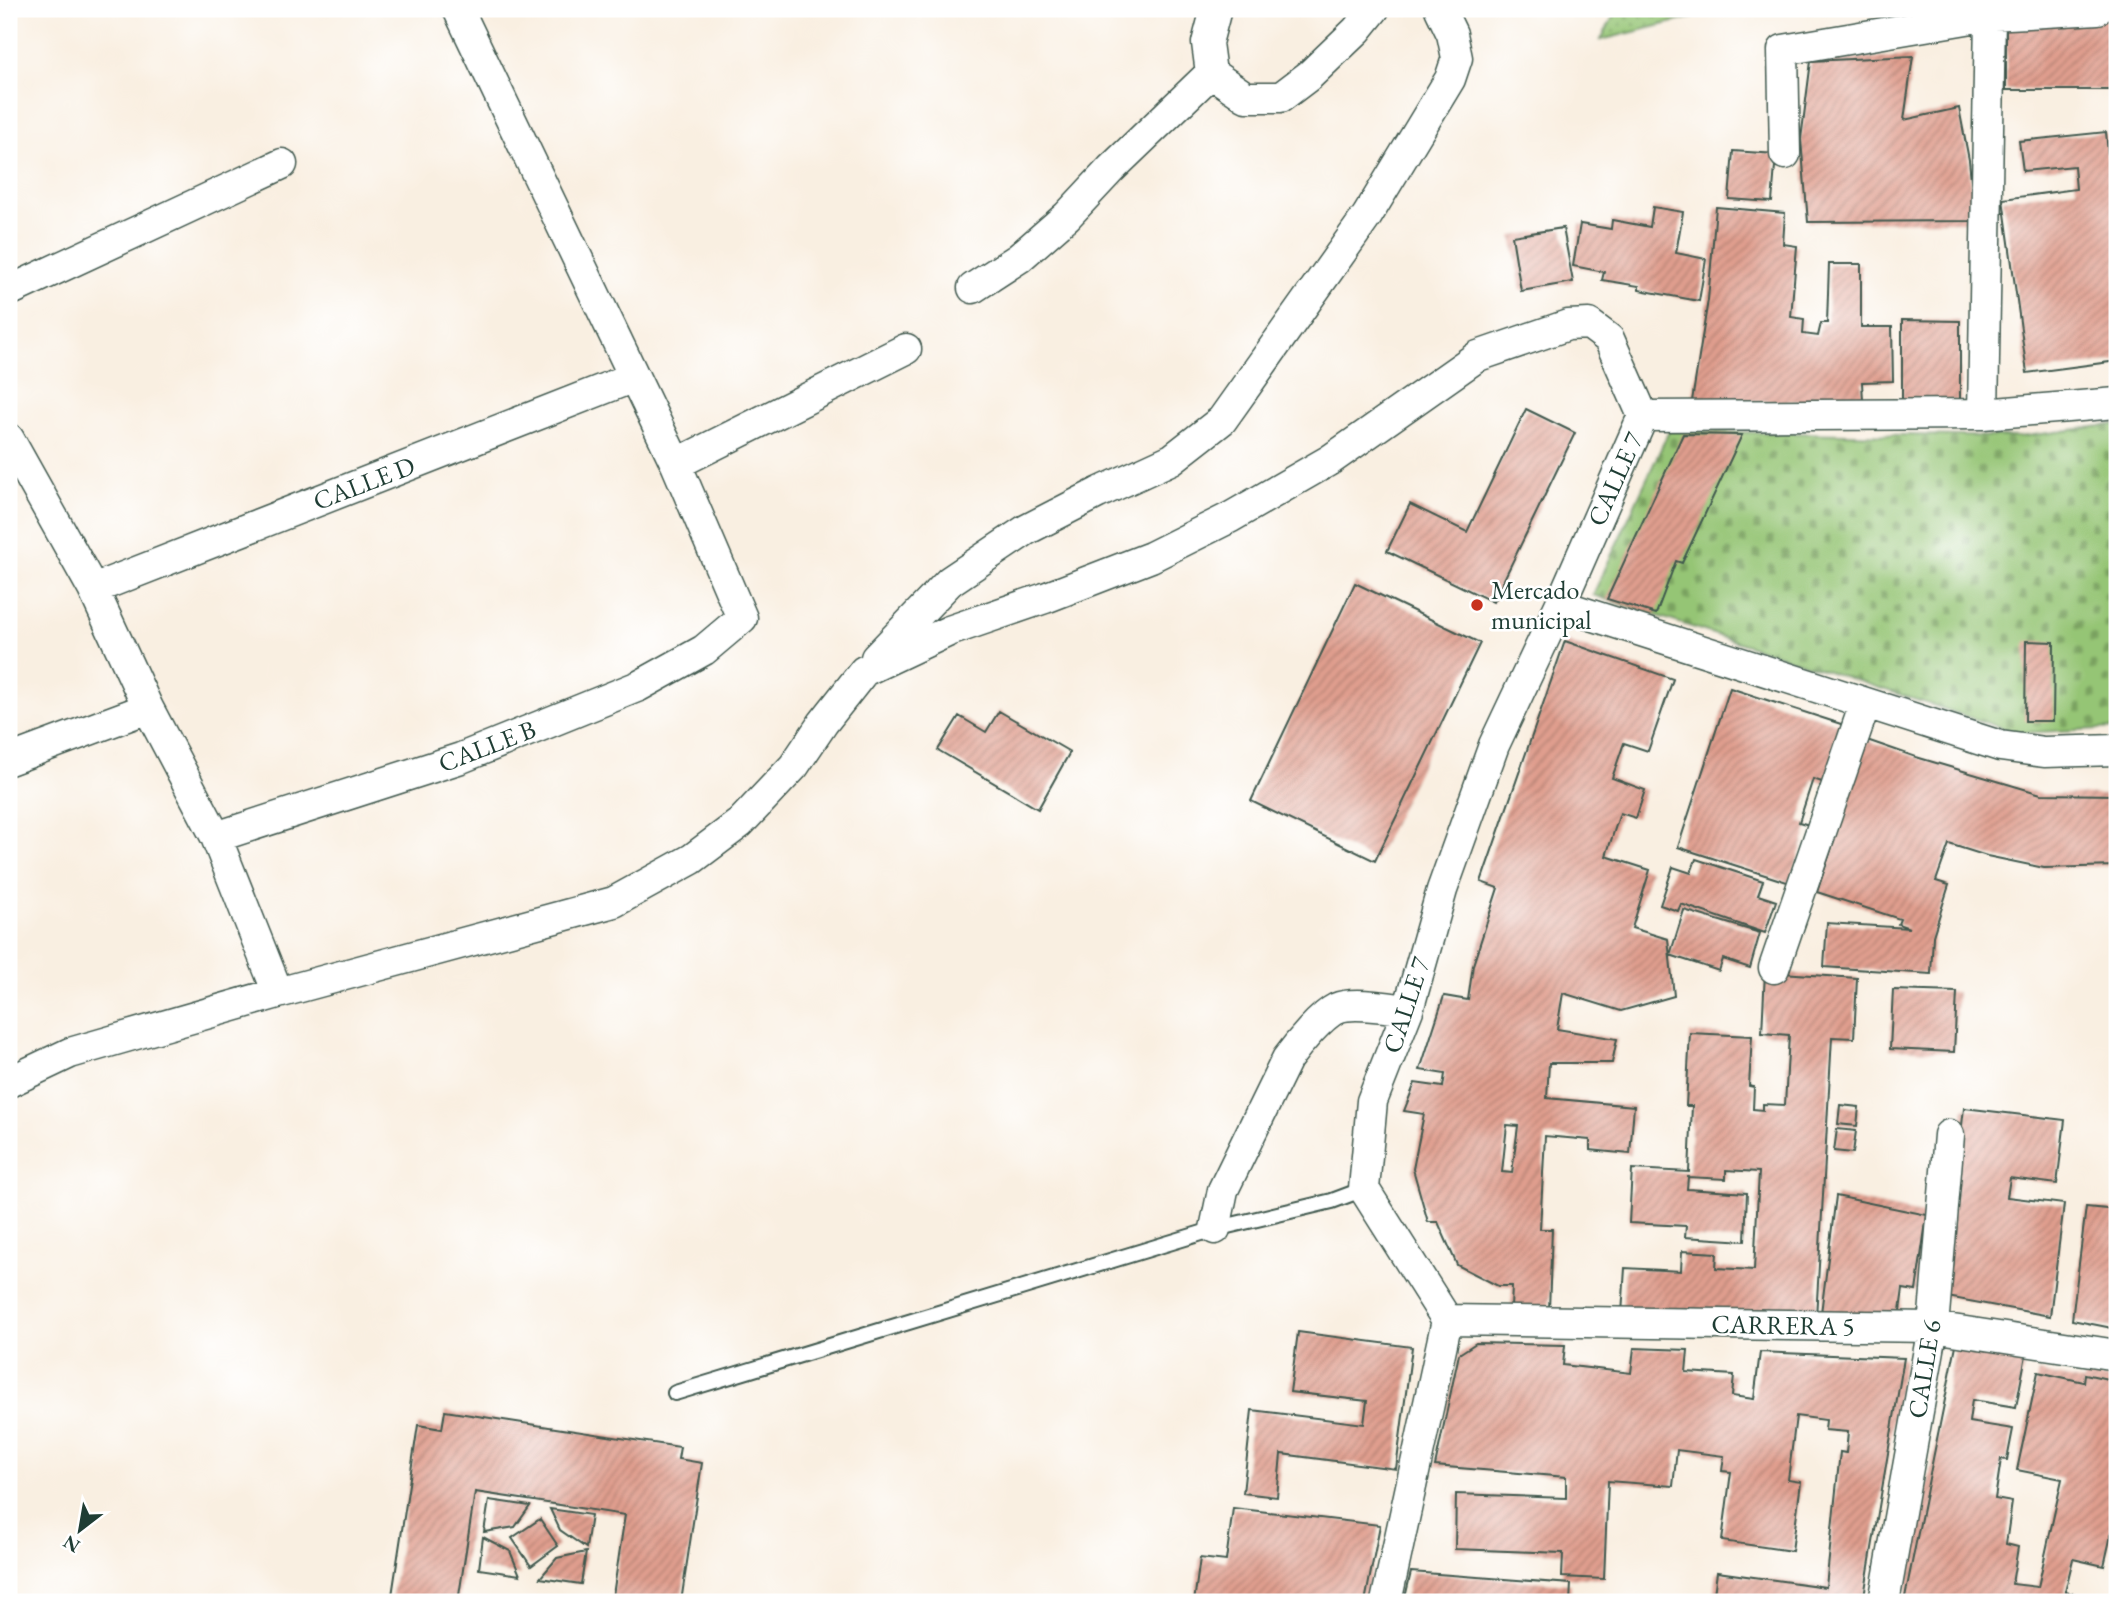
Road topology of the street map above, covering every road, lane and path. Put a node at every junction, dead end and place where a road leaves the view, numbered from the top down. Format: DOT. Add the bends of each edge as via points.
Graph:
graph roads {
  1 [pos="458,9"];
  2 [pos="1216,9"];
  3 [pos="1374,9"];
  4 [pos="1440,9"];
  5 [pos="2098,9"];
  6 [pos="1990,15"];
  7 [pos="1210,73"];
  8 [pos="1785,154"];
  9 [pos="282,164"];
  10 [pos="974,288"];
  11 [pos="9,291"];
  12 [pos="906,349"];
  13 [pos="634,377"];
  14 [pos="2117,403"];
  15 [pos="1983,414"];
  16 [pos="1643,416"];
  17 [pos="9,439"];
  18 [pos="676,464"];
  19 [pos="93,589"];
  20 [pos="1560,605"];
  21 [pos="864,671"];
  22 [pos="1865,704"];
  23 [pos="148,708"];
  24 [pos="2117,750"];
  25 [pos="9,760"];
  26 [pos="216,837"];
  27 [pos="1774,968"];
  28 [pos="278,993"];
  29 [pos="1408,1010"];
  30 [pos="9,1082"];
  31 [pos="1950,1135"];
  32 [pos="1364,1189"];
  33 [pos="1215,1229"];
  34 [pos="1447,1320"];
  35 [pos="1933,1327"];
  36 [pos="2117,1355"];
  37 [pos="675,1393"];
  38 [pos="1386,1602"];
  39 [pos="1884,1602"];
  1 -- 13 [label="street"];
  2 -- 7 [label="street" via="1207,43"];
  3 -- 7 [label="street" via="1329,57 1281,97 1245,97"];
  4 -- 21 [label="street" via="1457,58 1450,79 1367,216 1222,420 1172,459 1026,530 950,581"];
  5 -- 6 [label="street"];
  6 -- 8 [label="street" via="1783,50"];
  6 -- 15 [label="street"];
  7 -- 10 [label="street" via="1067,216 1020,258"];
  9 -- 11 [label="street"];
  12 -- 18 [label="street"];
  13 -- 18 [label="street"];
  13 -- 19 [label="street, CALLE D"];
  14 -- 15 [label="street"];
  15 -- 16 [label="street"];
  16 -- 20 [label="street, CALLE 7"];
  16 -- 21 [label="street" via="1609,339 1589,324 1537,335 1478,356 1330,460 1151,557 949,631"];
  17 -- 19 [label="street"];
  18 -- 26 [label="street, CALLE B" via="742,618 704,650 639,686 461,758"];
  19 -- 23 [label="street"];
  20 -- 22 [label="street"];
  20 -- 29 [label="street, CALLE 7" via="1494,745 1442,890"];
  21 -- 28 [label="street" via="794,766 740,823 692,859 614,902"];
  22 -- 24 [label="street" via="2000,746"];
  22 -- 27 [label="street"];
  23 -- 25 [label="street"];
  23 -- 26 [label="street"];
  26 -- 28 [label="street"];
  28 -- 30 [label="street" via="70,1053"];
  29 -- 32 [label="street, CALLE 7" via="1372,1101"];
  29 -- 33 [label="street" via="1338,1007 1299,1043 1223,1190"];
  31 -- 35 [label="street, CALLE 6"];
  32 -- 33 [label="lane"];
  32 -- 34 [label="street"];
  33 -- 37 [label="lane"];
  34 -- 35 [label="street, CARRERA 5"];
  34 -- 38 [label="street"];
  35 -- 36 [label="street, CARRERA 5"];
  35 -- 39 [label="street, CALLE 6"];
}
